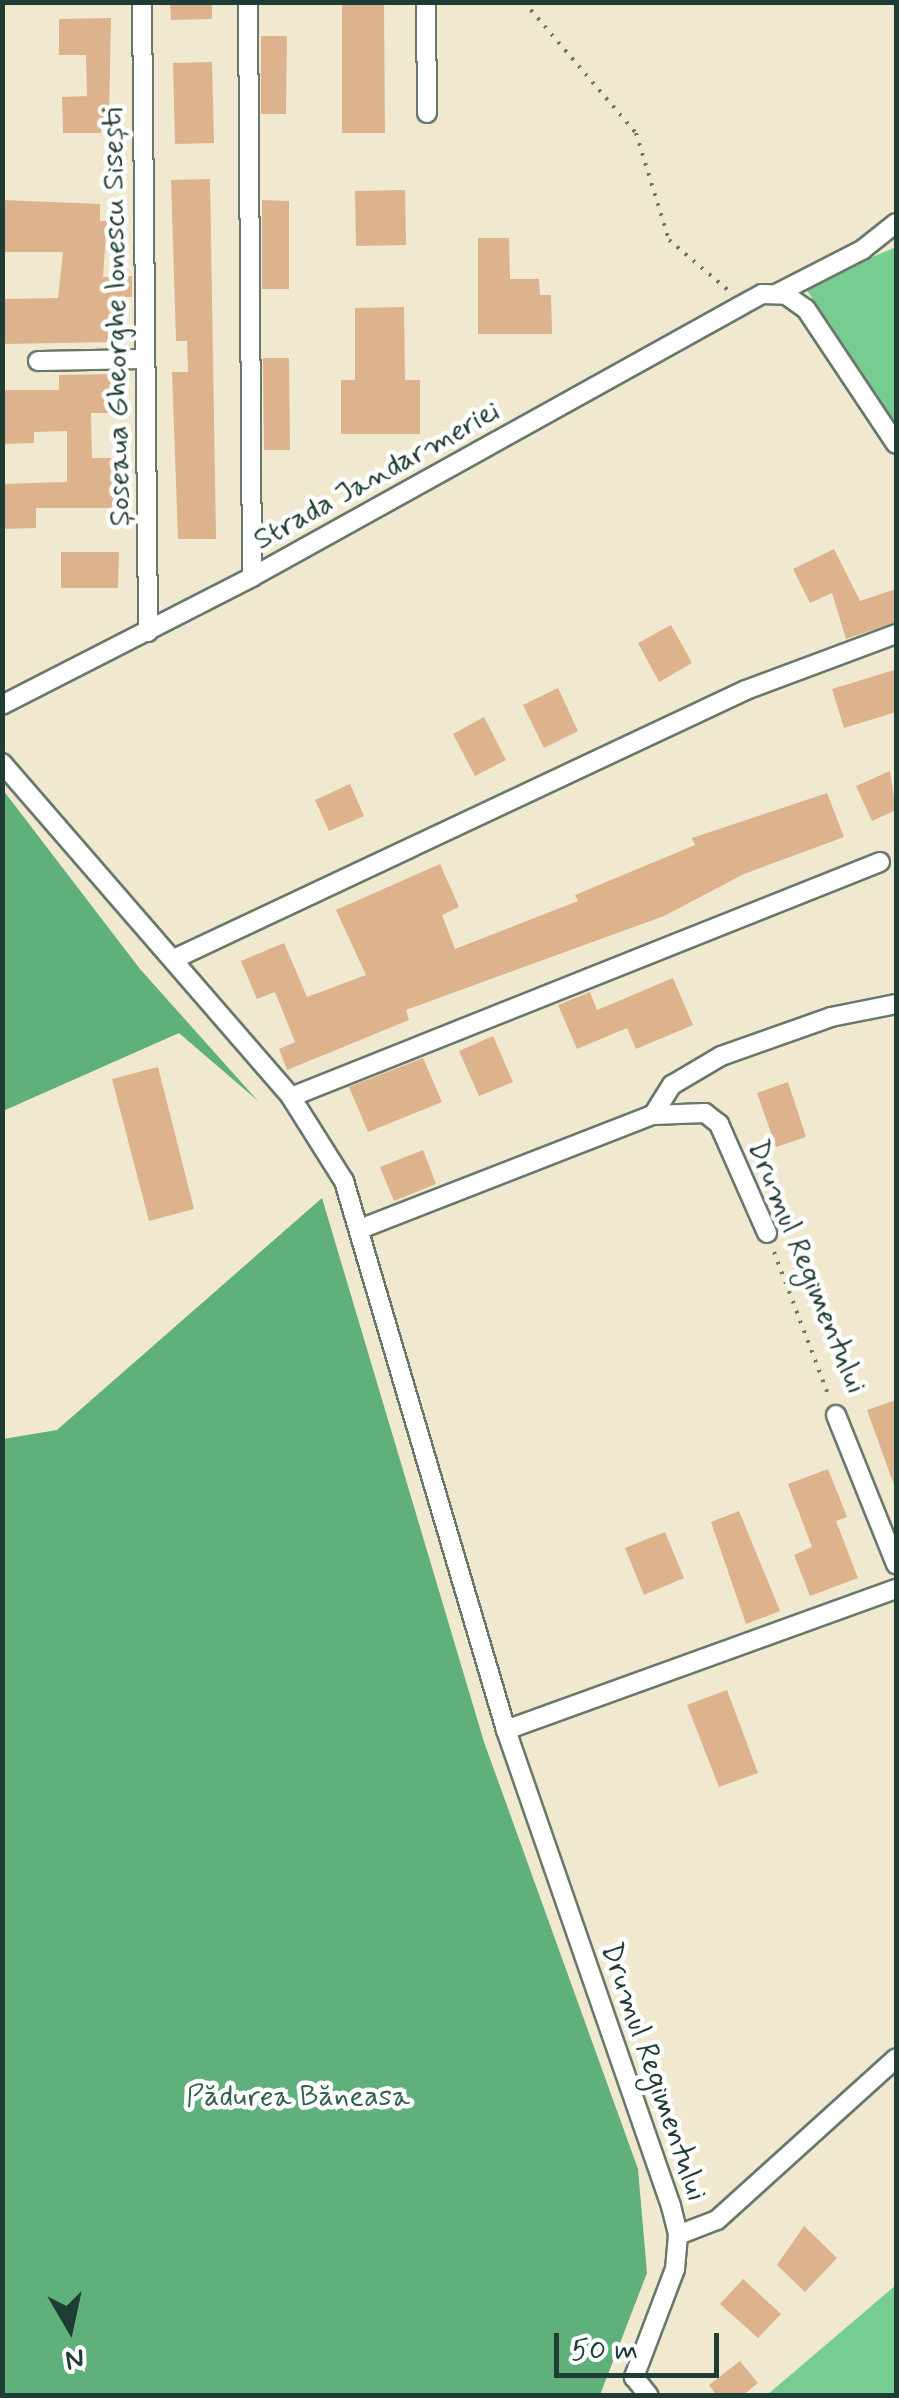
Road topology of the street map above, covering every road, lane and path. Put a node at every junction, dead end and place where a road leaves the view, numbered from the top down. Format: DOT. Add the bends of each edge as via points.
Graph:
graph roads {
  1 [pos="142,2"];
  2 [pos="248,2"];
  3 [pos="426,2"];
  4 [pos="524,2"];
  5 [pos="427,113"];
  6 [pos="896,222"];
  7 [pos="776,294"];
  8 [pos="740,304"];
  9 [pos="145,359"];
  10 [pos="38,361"];
  11 [pos="896,444"];
  12 [pos="252,576"];
  13 [pos="148,632"];
  14 [pos="896,634"];
  15 [pos="2,705"];
  16 [pos="2,763"];
  17 [pos="880,862"];
  18 [pos="174,959"];
  19 [pos="896,1004"];
  20 [pos="290,1098"];
  21 [pos="653,1115"];
  22 [pos="360,1229"];
  23 [pos="767,1233"];
  24 [pos="836,1415"];
  25 [pos="896,1564"];
  26 [pos="896,1590"];
  27 [pos="506,1730"];
  28 [pos="896,2058"];
  29 [pos="678,2235"];
  30 [pos="649,2396"];
  1 -- 9 [label="street, Șoseaua Gheorghe Ionescu Sisești"];
  2 -- 12 [label="street"];
  3 -- 5 [label="street"];
  4 -- 8 [label="path" via="636,133 670,240"];
  6 -- 7 [label="street, Strada Jandarmeriei" via="862,250"];
  7 -- 8 [label="street, Strada Jandarmeriei"];
  7 -- 11 [label="street" via="806,308"];
  8 -- 12 [label="street, Strada Jandarmeriei"];
  9 -- 10 [label="street"];
  9 -- 13 [label="street, Șoseaua Gheorghe Ionescu Sisești"];
  12 -- 13 [label="street, Strada Jandarmeriei"];
  13 -- 15 [label="street, Strada Jandarmeriei"];
  14 -- 18 [label="street" via="746,690"];
  16 -- 18 [label="street, Drumul Regimentului"];
  17 -- 20 [label="street"];
  18 -- 20 [label="street, Drumul Regimentului"];
  19 -- 21 [label="street" via="830,1018 720,1056 672,1085"];
  20 -- 22 [label="street, Drumul Regimentului" via="344,1180"];
  21 -- 22 [label="street, Drumul Regimentului"];
  21 -- 23 [label="street, Drumul Regimentului" via="705,1114 719,1124"];
  22 -- 27 [label="street, Drumul Regimentului"];
  23 -- 24 [label="path, Drumul Regimentului"];
  24 -- 25 [label="street, Drumul Regimentului"];
  26 -- 27 [label="street"];
  27 -- 29 [label="street, Drumul Regimentului"];
  28 -- 29 [label="street" via="717,2220"];
  29 -- 30 [label="street, Drumul Regimentului" via="675,2269 634,2377"];
}
